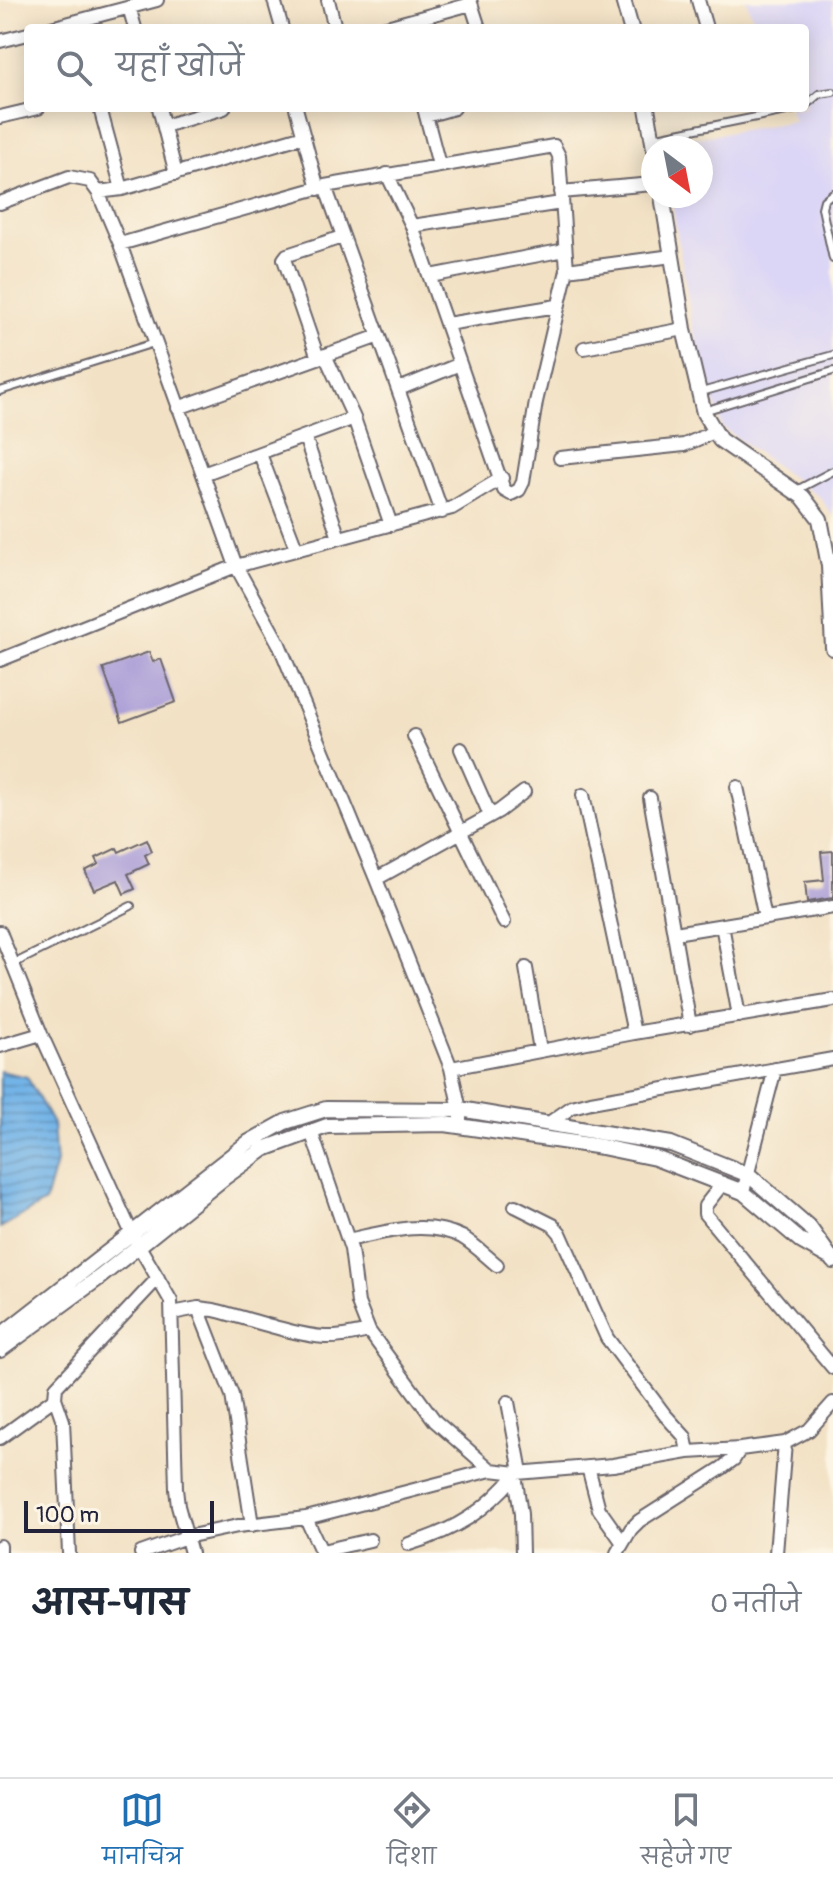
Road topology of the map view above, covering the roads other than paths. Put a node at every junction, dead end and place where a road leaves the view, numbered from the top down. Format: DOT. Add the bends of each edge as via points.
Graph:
graph roads {
  1 [pos="157,0"];
  2 [pos="274,0"];
  3 [pos="328,0"];
  4 [pos="623,0"];
  5 [pos="698,0"];
  6 [pos="471,2"];
  7 [pos="119,6"];
  8 [pos="80,24"];
  9 [pos="132,24"];
  10 [pos="281,24"];
  11 [pos="334,24"];
  12 [pos="407,24"];
  13 [pos="478,24"];
  14 [pos="630,24"];
  15 [pos="705,24"];
  16 [pos="24,35"];
  17 [pos="0,41"];
  18 [pos="833,92"];
  19 [pos="809,102"];
  20 [pos="24,111"];
  21 [pos="101,112"];
  22 [pos="160,112"];
  23 [pos="211,112"];
  24 [pos="297,112"];
  25 [pos="425,112"];
  26 [pos="648,112"];
  27 [pos="782,112"];
  28 [pos="0,117"];
  29 [pos="164,126"];
  30 [pos="304,136"];
  31 [pos="652,136"];
  32 [pos="682,136"];
  33 [pos="439,165"];
  34 [pos="176,174"];
  35 [pos="387,174"];
  36 [pos="641,186"];
  37 [pos="321,188"];
  38 [pos="122,189"];
  39 [pos="98,192"];
  40 [pos="833,193"];
  41 [pos="561,197"];
  42 [pos="0,203"];
  43 [pos="664,208"];
  44 [pos="412,226"];
  45 [pos="342,237"];
  46 [pos="120,244"];
  47 [pos="565,250"];
  48 [pos="672,256"];
  49 [pos="833,259"];
  50 [pos="567,270"];
  51 [pos="430,276"];
  52 [pos="557,306"];
  53 [pos="447,324"];
  54 [pos="684,329"];
  55 [pos="379,336"];
  56 [pos="154,343"];
  57 [pos="584,348"];
  58 [pos="833,355"];
  59 [pos="321,356"];
  60 [pos="460,364"];
  61 [pos="833,371"];
  62 [pos="399,389"];
  63 [pos="0,391"];
  64 [pos="698,393"];
  65 [pos="178,408"];
  66 [pos="704,411"];
  67 [pos="354,418"];
  68 [pos="714,432"];
  69 [pos="305,437"];
  70 [pos="260,454"];
  71 [pos="560,458"];
  72 [pos="833,471"];
  73 [pos="203,474"];
  74 [pos="502,478"];
  75 [pos="795,491"];
  76 [pos="442,512"];
  77 [pos="391,525"];
  78 [pos="339,538"];
  79 [pos="296,548"];
  80 [pos="236,566"];
  81 [pos="833,648"];
  82 [pos="0,660"];
  83 [pos="414,736"];
  84 [pos="461,749"];
  85 [pos="737,787"];
  86 [pos="524,792"];
  87 [pos="583,795"];
  88 [pos="650,798"];
  89 [pos="490,815"];
  90 [pos="460,831"];
  91 [pos="376,879"];
  92 [pos="131,906"];
  93 [pos="833,907"];
  94 [pos="765,918"];
  95 [pos="504,922"];
  96 [pos="722,925"];
  97 [pos="0,932"];
  98 [pos="675,933"];
  99 [pos="3,949"];
  100 [pos="13,964"];
  101 [pos="526,968"];
  102 [pos="833,1000"];
  103 [pos="739,1016"];
  104 [pos="690,1025"];
  105 [pos="634,1033"];
  106 [pos="41,1034"];
  107 [pos="0,1046"];
  108 [pos="540,1050"];
  109 [pos="833,1059"];
  110 [pos="451,1068"];
  111 [pos="775,1069"];
  112 [pos="460,1110"];
  113 [pos="549,1123"];
  114 [pos="460,1126"];
  115 [pos="311,1131"];
  116 [pos="749,1175"];
  117 [pos="723,1183"];
  118 [pos="743,1192"];
  119 [pos="515,1206"];
  120 [pos="136,1240"];
  121 [pos="348,1240"];
  122 [pos="832,1259"];
  123 [pos="497,1265"];
  124 [pos="158,1278"];
  125 [pos="198,1308"];
  126 [pos="172,1313"];
  127 [pos="369,1331"];
  128 [pos="0,1336"];
  129 [pos="0,1350"];
  130 [pos="833,1368"];
  131 [pos="55,1398"];
  132 [pos="508,1402"];
  133 [pos="833,1403"];
  134 [pos="0,1438"];
  135 [pos="785,1443"];
  136 [pos="740,1449"];
  137 [pos="688,1452"];
  138 [pos="588,1467"];
  139 [pos="491,1470"];
  140 [pos="518,1473"];
  141 [pos="306,1518"];
  142 [pos="252,1525"];
  143 [pos="186,1537"];
  144 [pos="370,1540"];
  145 [pos="409,1544"];
  146 [pos="620,1548"];
  147 [pos="322,1552"];
  148 [pos="69,1553"];
  149 [pos="141,1553"];
  150 [pos="191,1553"];
  151 [pos="522,1553"];
  152 [pos="776,1553"];
  1 -- 7 [label="street"];
  2 -- 10 [label="street"];
  3 -- 11 [label="street"];
  4 -- 14 [label="street"];
  5 -- 15 [label="street"];
  6 -- 12 [label="street"];
  6 -- 13 [label="street"];
  7 -- 8 [label="street"];
  7 -- 9 [label="street"];
  16 -- 17 [label="street"];
  18 -- 19 [label="lane"];
  20 -- 28 [label="street"];
  21 -- 38 [label="street"];
  22 -- 29 [label="street"];
  23 -- 29 [label="street"];
  24 -- 30 [label="street"];
  25 -- 33 [label="street"];
  26 -- 31 [label="street"];
  27 -- 32 [label="lane"];
  29 -- 34 [label="street"];
  30 -- 34 [label="street"];
  30 -- 37 [label="street"];
  33 -- 35 [label="street"];
  33 -- 41 [label="street" via="551,145 559,156"];
  34 -- 38 [label="street"];
  35 -- 37 [label="street"];
  35 -- 44 [label="street"];
  36 -- 41 [label="street"];
  37 -- 45 [label="street"];
  37 -- 46 [label="street"];
  38 -- 39 [label="street"];
  39 -- 42 [label="street" via="90,181 69,177"];
  39 -- 46 [label="street"];
  40 -- 49 [label="lane" via="822,208"];
  41 -- 44 [label="street"];
  41 -- 47 [label="street"];
  43 -- 48 [label="street"];
  44 -- 51 [label="street"];
  45 -- 55 [label="street"];
  45 -- 59 [label="street" via="284,259"];
  46 -- 56 [label="street"];
  47 -- 50 [label="street"];
  47 -- 51 [label="street"];
  48 -- 50 [label="street"];
  48 -- 54 [label="street"];
  50 -- 52 [label="street"];
  51 -- 53 [label="street"];
  52 -- 53 [label="street"];
  52 -- 74 [label="street" via="523,482 519,490 506,494"];
  53 -- 60 [label="street"];
  54 -- 57 [label="street"];
  54 -- 64 [label="street"];
  55 -- 59 [label="street"];
  55 -- 62 [label="street"];
  56 -- 63 [label="lane"];
  56 -- 65 [label="street"];
  58 -- 64 [label="lane"];
  59 -- 65 [label="street"];
  59 -- 67 [label="street"];
  60 -- 62 [label="street"];
  60 -- 74 [label="street"];
  61 -- 66 [label="lane"];
  62 -- 76 [label="street"];
  64 -- 66 [label="street"];
  65 -- 73 [label="street"];
  66 -- 68 [label="street"];
  67 -- 69 [label="street"];
  67 -- 77 [label="street"];
  68 -- 71 [label="street" via="684,445"];
  68 -- 75 [label="street"];
  69 -- 70 [label="street"];
  69 -- 78 [label="street"];
  70 -- 73 [label="street"];
  70 -- 79 [label="street"];
  72 -- 75 [label="lane"];
  73 -- 80 [label="street"];
  74 -- 76 [label="street"];
  75 -- 81 [label="street" via="813,508 824,530"];
  76 -- 77 [label="street"];
  77 -- 78 [label="street"];
  78 -- 79 [label="street"];
  79 -- 80 [label="street"];
  80 -- 82 [label="street"];
  80 -- 91 [label="street" via="279,644"];
  83 -- 90 [label="street"];
  84 -- 89 [label="street"];
  85 -- 94 [label="street"];
  86 -- 89 [label="street"];
  87 -- 105 [label="street"];
  88 -- 98 [label="street"];
  89 -- 90 [label="street"];
  90 -- 91 [label="street"];
  90 -- 95 [label="street"];
  91 -- 110 [label="street"];
  92 -- 100 [label="lane"];
  93 -- 94 [label="street"];
  94 -- 96 [label="street"];
  96 -- 98 [label="street"];
  96 -- 103 [label="street"];
  97 -- 99 [label="street"];
  98 -- 104 [label="street"];
  99 -- 100 [label="street"];
  100 -- 106 [label="street"];
  101 -- 108 [label="street"];
  102 -- 103 [label="street"];
  103 -- 104 [label="street"];
  104 -- 105 [label="street"];
  105 -- 108 [label="street"];
  106 -- 107 [label="street"];
  106 -- 120 [label="street"];
  108 -- 110 [label="street"];
  109 -- 111 [label="street"];
  110 -- 112 [label="street"];
  111 -- 113 [label="street" via="591,1102 572,1107"];
  111 -- 116 [label="street"];
  112 -- 113 [label="street"];
  112 -- 114 [label="street"];
  112 -- 120 [label="street" via="326,1109 285,1122 249,1142"];
  113 -- 116 [label="street" via="671,1144"];
  114 -- 115 [label="street" via="327,1126"];
  114 -- 117 [label="street" via="655,1158"];
  115 -- 120 [label="street" via="264,1149"];
  115 -- 121 [label="street"];
  116 -- 118 [label="street"];
  116 -- 122 [label="street" via="809,1227"];
  117 -- 118 [label="street"];
  117 -- 130 [label="street" via="705,1206 705,1214"];
  118 -- 122 [label="street" via="802,1242"];
  119 -- 137 [label="street" via="560,1233 607,1338 687,1439"];
  120 -- 124 [label="street"];
  120 -- 128 [label="street"];
  120 -- 129 [label="street"];
  121 -- 123 [label="street" via="403,1228 426,1229 464,1239"];
  121 -- 127 [label="street" via="358,1303"];
  124 -- 126 [label="street"];
  124 -- 131 [label="street" via="56,1387"];
  125 -- 126 [label="street"];
  125 -- 127 [label="street" via="307,1335 343,1337"];
  125 -- 142 [label="street" via="232,1395"];
  126 -- 143 [label="street" via="174,1465"];
  127 -- 139 [label="street" via="435,1421"];
  131 -- 134 [label="street"];
  131 -- 148 [label="street" via="63,1421"];
  132 -- 140 [label="street"];
  133 -- 135 [label="street" via="809,1430"];
  135 -- 136 [label="street"];
  135 -- 152 [label="street"];
  136 -- 137 [label="street"];
  136 -- 146 [label="street" via="722,1468 639,1521"];
  137 -- 138 [label="street"];
  138 -- 140 [label="street"];
  138 -- 146 [label="street" via="599,1509"];
  139 -- 140 [label="street"];
  139 -- 141 [label="street"];
  140 -- 145 [label="street" via="480,1511 442,1534"];
  140 -- 151 [label="street"];
  141 -- 142 [label="street"];
  141 -- 147 [label="street"];
  142 -- 143 [label="street"];
  143 -- 149 [label="street"];
  143 -- 150 [label="street"];
  144 -- 147 [label="street"];
}
